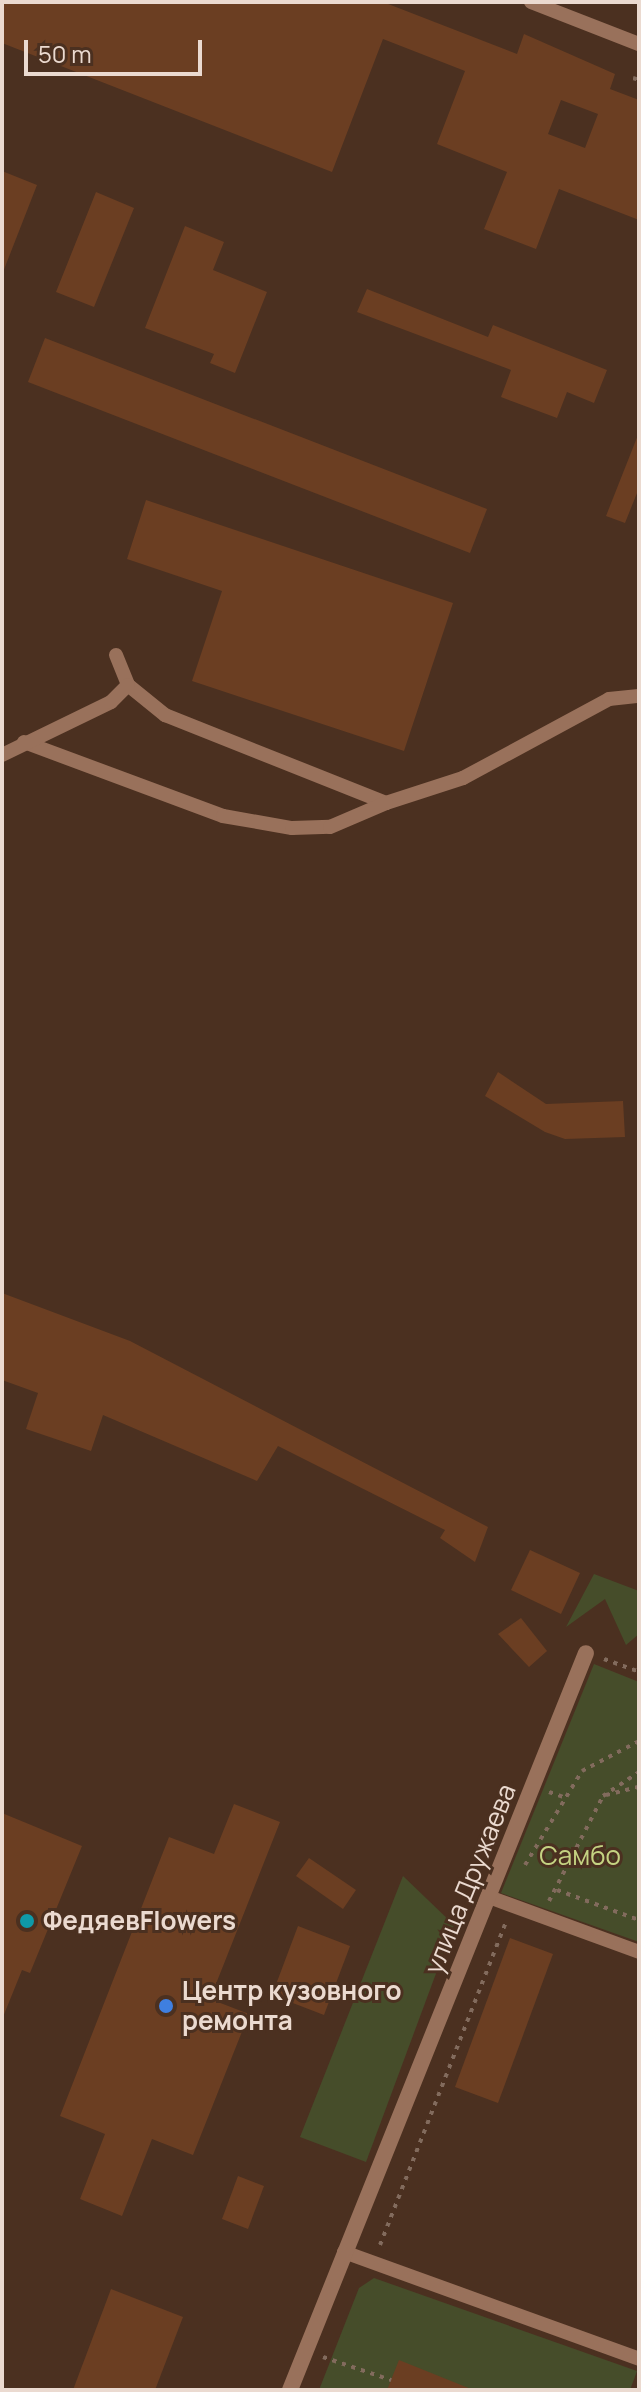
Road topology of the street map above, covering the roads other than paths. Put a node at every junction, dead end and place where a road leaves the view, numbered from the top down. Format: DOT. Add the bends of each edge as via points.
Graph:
graph roads {
  1 [pos="531,2"];
  2 [pos="576,2"];
  3 [pos="571,17"];
  4 [pos="639,44"];
  5 [pos="116,655"];
  6 [pos="128,685"];
  7 [pos="639,696"];
  8 [pos="24,742"];
  9 [pos="2,755"];
  10 [pos="386,803"];
  11 [pos="586,1653"];
  12 [pos="489,1897"];
  13 [pos="639,1952"];
  14 [pos="344,2252"];
  15 [pos="639,2359"];
  16 [pos="290,2390"];
  1 -- 3 [label="lane"];
  2 -- 3 [label="lane"];
  3 -- 4 [label="lane"];
  5 -- 6 [label="lane"];
  6 -- 8 [label="lane" via="111,702"];
  6 -- 10 [label="lane" via="165,715"];
  7 -- 10 [label="lane" via="609,699 463,778"];
  8 -- 9 [label="lane"];
  8 -- 10 [label="lane" via="223,816 292,828 330,827"];
  11 -- 12 [label="street, улица Дружаева"];
  12 -- 13 [label="lane"];
  12 -- 14 [label="street, улица Дружаева"];
  14 -- 15 [label="lane"];
  14 -- 16 [label="street, улица Дружаева"];
}
